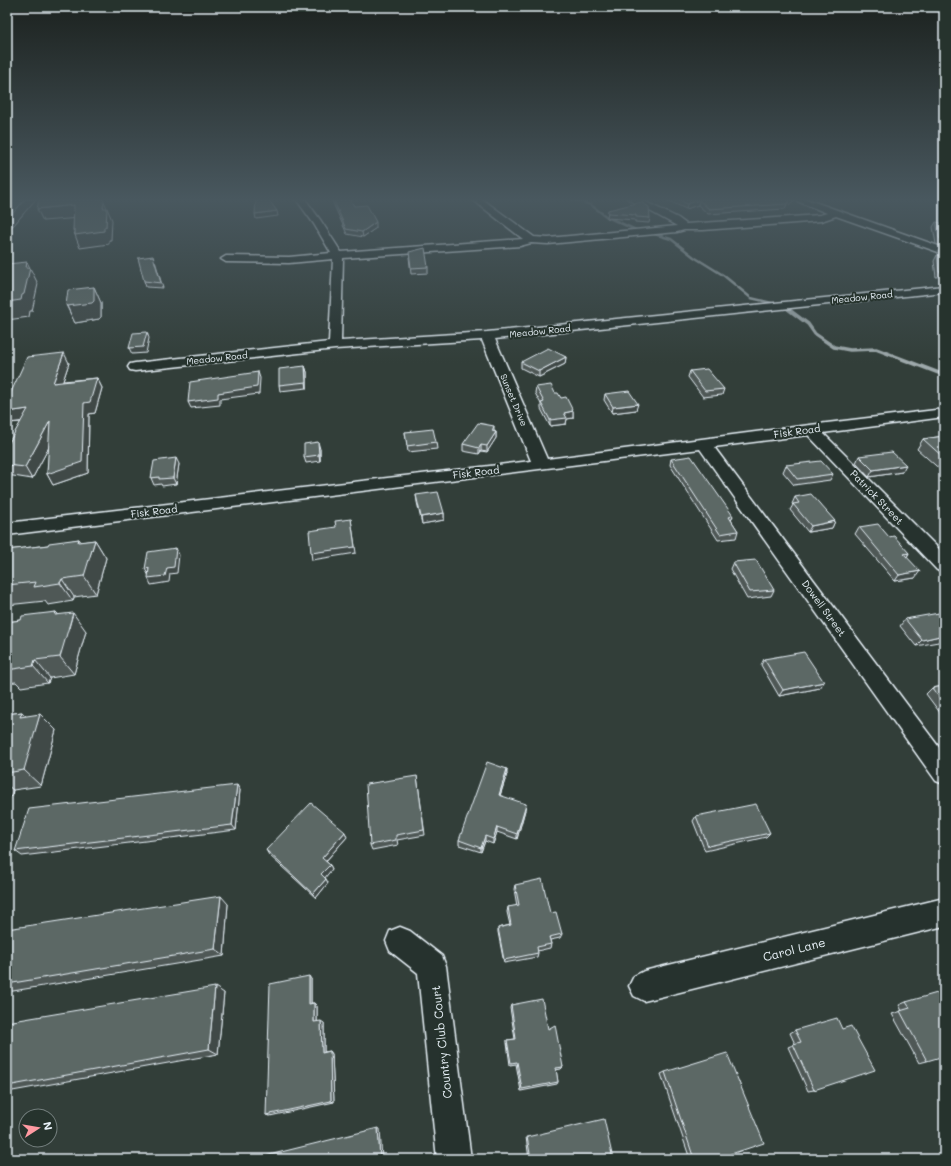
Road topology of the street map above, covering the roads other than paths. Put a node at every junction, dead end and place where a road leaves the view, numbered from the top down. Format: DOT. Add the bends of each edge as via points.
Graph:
graph roads {
  1 [pos="347,253"];
  2 [pos="338,254"];
  3 [pos="226,259"];
  4 [pos="944,289"];
  5 [pos="488,336"];
  6 [pos="335,345"];
  7 [pos="135,367"];
  8 [pos="944,413"];
  9 [pos="810,429"];
  10 [pos="704,444"];
  11 [pos="541,465"];
  12 [pos="7,529"];
  13 [pos="944,566"];
  14 [pos="944,773"];
  15 [pos="944,912"];
  16 [pos="400,941"];
  17 [pos="644,986"];
  18 [pos="454,1159"];
  1 -- 2 [label="street"];
  2 -- 3 [label="street" via="289,260"];
  2 -- 6 [label="street"];
  4 -- 5 [label="street, Meadow Road"];
  5 -- 6 [label="street, Meadow Road"];
  5 -- 11 [label="street, Sunset Drive"];
  6 -- 7 [label="street, Meadow Road"];
  8 -- 9 [label="street, Fisk Road"];
  9 -- 10 [label="street, Fisk Road"];
  9 -- 13 [label="street, Patrick Street"];
  10 -- 11 [label="street, Fisk Road"];
  10 -- 14 [label="street, Dowell Street"];
  11 -- 12 [label="street, Fisk Road"];
  15 -- 17 [label="street, Carol Lane"];
  16 -- 18 [label="street, Country Club Court" via="432,966"];
}
